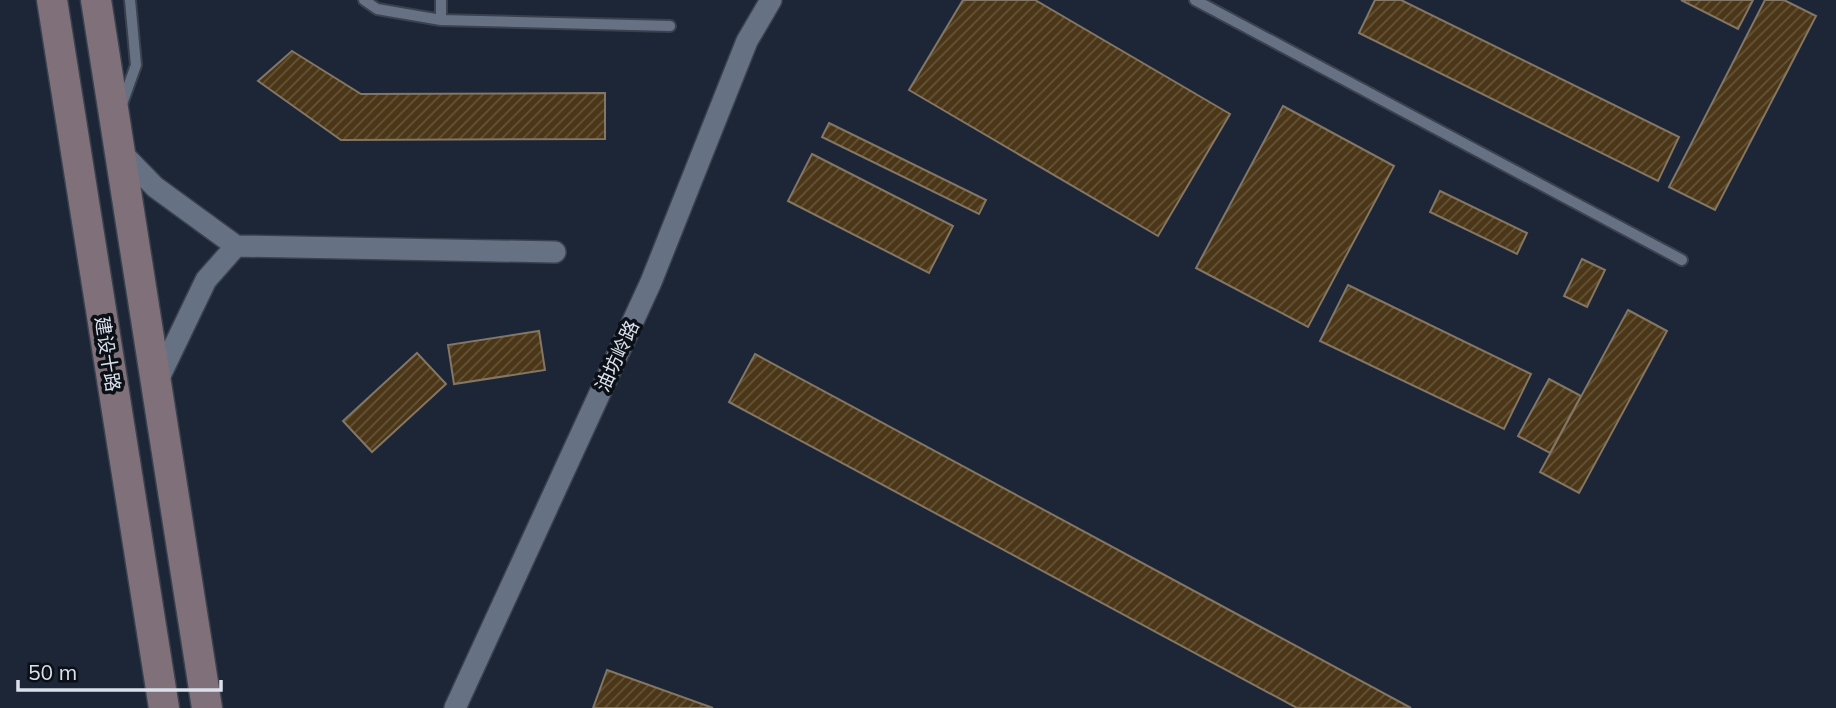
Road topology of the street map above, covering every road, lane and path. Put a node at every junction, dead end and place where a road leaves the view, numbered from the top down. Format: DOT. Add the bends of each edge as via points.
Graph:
graph roads {
  1 [pos="52,0"];
  2 [pos="96,0"];
  3 [pos="130,0"];
  4 [pos="363,0"];
  5 [pos="442,0"];
  6 [pos="771,0"];
  7 [pos="1195,0"];
  8 [pos="442,20"];
  9 [pos="670,26"];
  10 [pos="117,136"];
  11 [pos="236,246"];
  12 [pos="555,252"];
  13 [pos="1682,260"];
  14 [pos="156,384"];
  15 [pos="164,708"];
  16 [pos="207,708"];
  17 [pos="455,708"];
  1 -- 15 [label="main road, 建设十路"];
  2 -- 10 [label="main road"];
  3 -- 10 [label="lane" via="136,65"];
  4 -- 8 [label="lane" via="377,9"];
  5 -- 8 [label="lane"];
  6 -- 17 [label="street, 油坊岭路" via="747,41 651,282"];
  7 -- 13 [label="lane"];
  8 -- 9 [label="lane"];
  10 -- 11 [label="street" via="155,187"];
  10 -- 14 [label="main road"];
  11 -- 12 [label="street"];
  11 -- 14 [label="street" via="206,280"];
  14 -- 16 [label="main road"];
}
